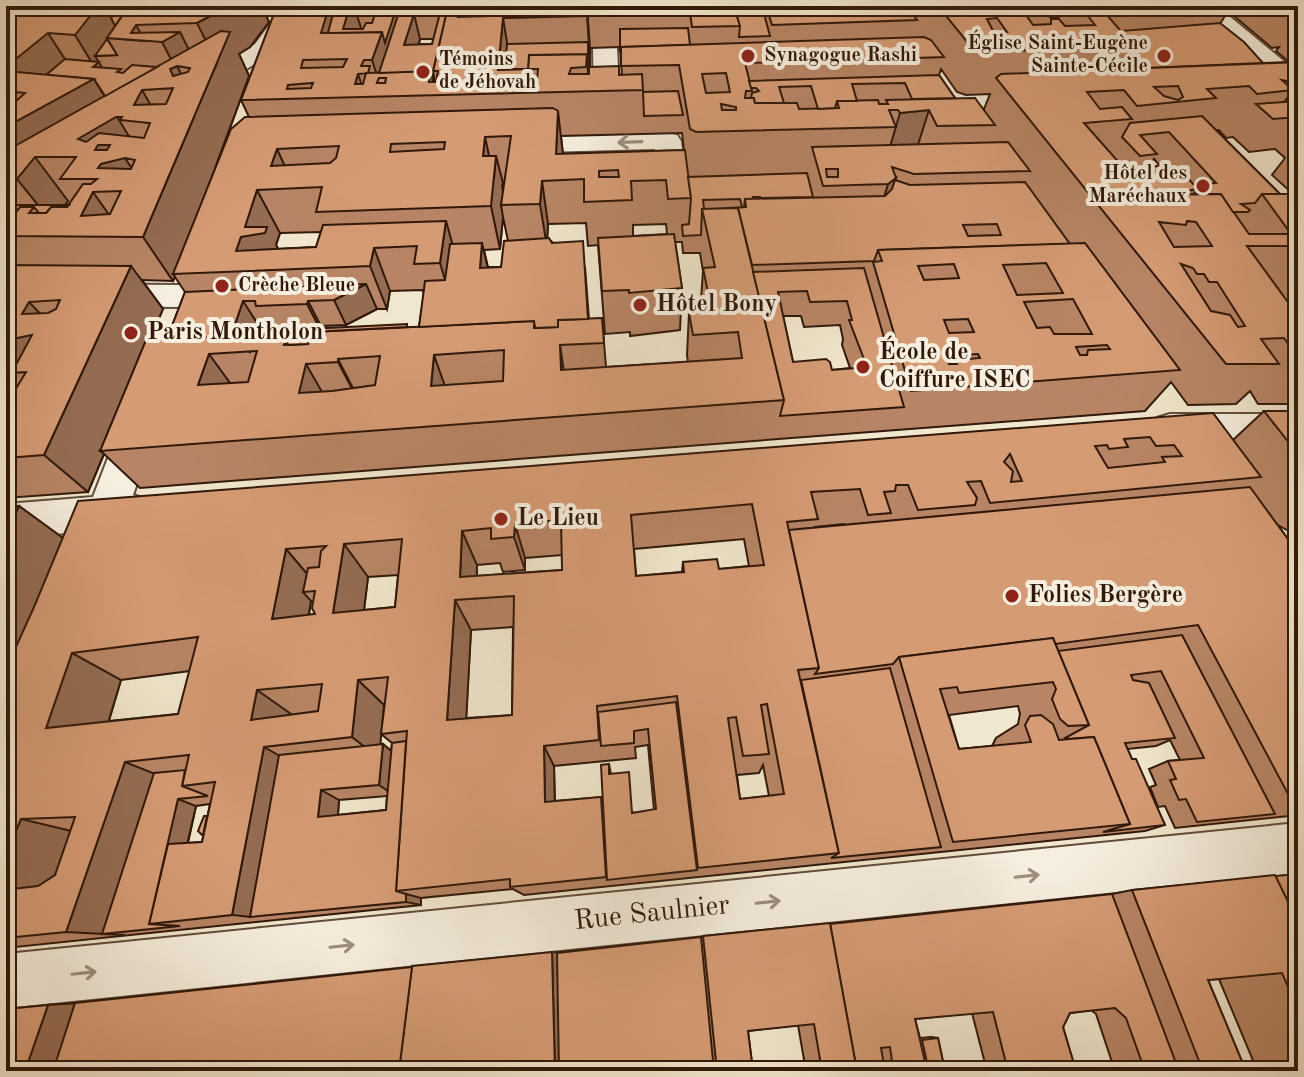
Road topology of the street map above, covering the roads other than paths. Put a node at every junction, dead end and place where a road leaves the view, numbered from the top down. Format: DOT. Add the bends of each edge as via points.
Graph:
graph roads {
  1 [pos="151,6"];
  2 [pos="1204,6"];
  3 [pos="290,10"];
  4 [pos="361,15"];
  5 [pos="605,47"];
  6 [pos="263,49"];
  7 [pos="264,85"];
  8 [pos="1298,85"];
  9 [pos="1298,93"];
  10 [pos="1271,94"];
  11 [pos="170,105"];
  12 [pos="607,107"];
  13 [pos="580,144"];
  14 [pos="489,146"];
  15 [pos="580,173"];
  16 [pos="719,184"];
  17 [pos="642,186"];
  18 [pos="673,186"];
  19 [pos="199,262"];
  20 [pos="6,295"];
  21 [pos="151,392"];
  22 [pos="1157,394"];
  23 [pos="1298,428"];
  24 [pos="1139,429"];
  25 [pos="1192,443"];
  26 [pos="153,506"];
  27 [pos="108,511"];
  28 [pos="6,521"];
  29 [pos="89,563"];
  30 [pos="1298,848"];
  31 [pos="6,981"];
  1 -- 3 [label="street"];
  2 -- 8 [label="street"];
  3 -- 4 [label="street"];
  3 -- 6 [label="street"];
  5 -- 12 [label="street" via="617,81"];
  6 -- 7 [label="street" via="271,65"];
  6 -- 11 [label="street"];
  9 -- 10 [label="street"];
  13 -- 14 [label="street"];
  13 -- 15 [label="street"];
  18 -- 13 [label="street, one-way" via="668,141"];
  16 -- 18 [label="street"];
  17 -- 18 [label="street"];
  19 -- 20 [label="street" via="182,309"];
  21 -- 27 [label="street"];
  22 -- 25 [label="street"];
  23 -- 25 [label="street"];
  24 -- 25 [label="street"];
  26 -- 27 [label="street"];
  27 -- 28 [label="street"];
  27 -- 29 [label="street"];
  31 -- 30 [label="street, Rue Saulnier, one-way"];
}
